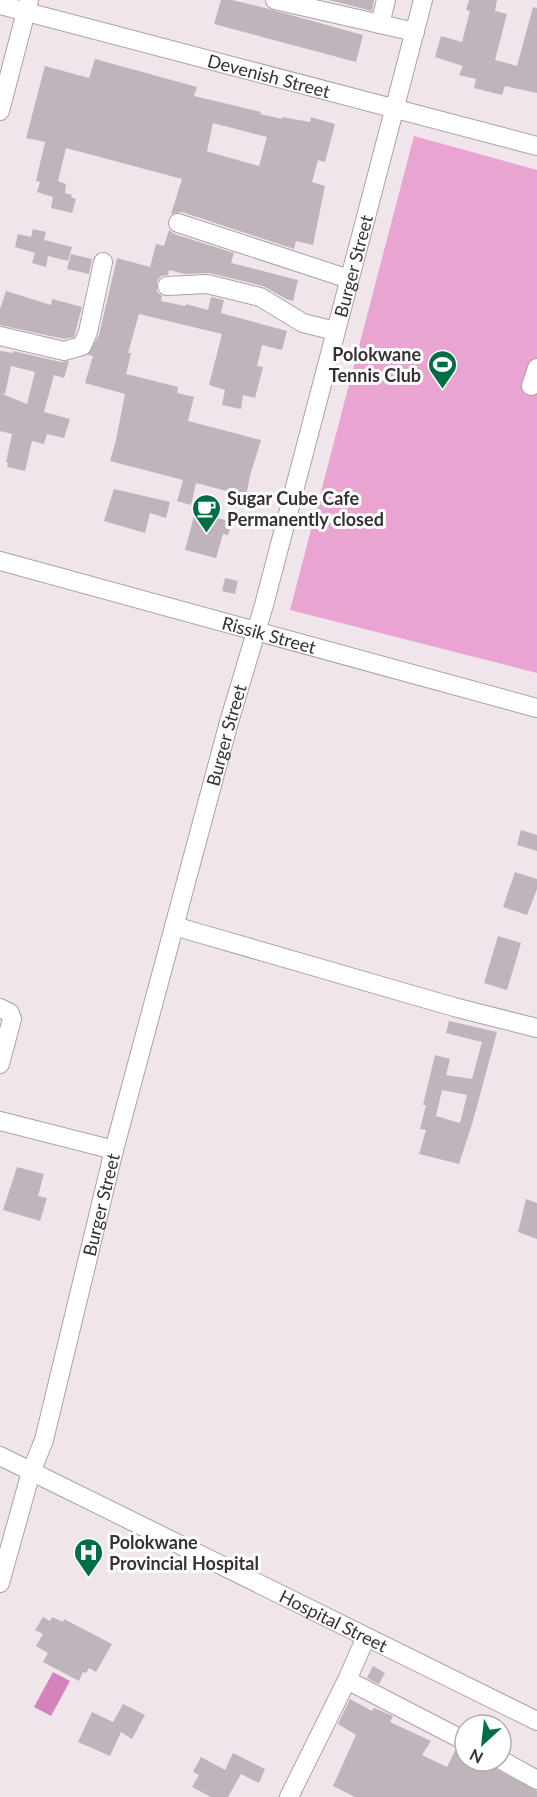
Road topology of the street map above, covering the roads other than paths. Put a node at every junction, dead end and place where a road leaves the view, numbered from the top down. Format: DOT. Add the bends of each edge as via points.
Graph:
graph roads {
  1 [pos="276,0"];
  2 [pos="386,0"];
  3 [pos="423,0"];
  4 [pos="0,5"];
  5 [pos="28,6"];
  6 [pos="380,24"];
  7 [pos="415,32"];
  8 [pos="394,108"];
  9 [pos="0,111"];
  10 [pos="537,146"];
  11 [pos="178,223"];
  12 [pos="103,262"];
  13 [pos="349,279"];
  14 [pos="167,286"];
  15 [pos="336,331"];
  16 [pos="0,336"];
  17 [pos="537,368"];
  18 [pos="531,386"];
  19 [pos="0,561"];
  20 [pos="256,629"];
  21 [pos="537,708"];
  22 [pos="174,927"];
  23 [pos="0,1008"];
  24 [pos="537,1028"];
  25 [pos="0,1064"];
  26 [pos="0,1121"];
  27 [pos="114,1150"];
  28 [pos="0,1456"];
  29 [pos="31,1472"];
  30 [pos="0,1583"];
  31 [pos="366,1637"];
  32 [pos="347,1680"];
  33 [pos="537,1721"];
  34 [pos="453,1735"];
  35 [pos="513,1767"];
  36 [pos="537,1780"];
  37 [pos="289,1797"];
  1 -- 6 [label="street"];
  2 -- 6 [label="street"];
  3 -- 7 [label="street, Burger Street"];
  4 -- 5 [label="street, Devenish Street"];
  5 -- 8 [label="street, Devenish Street"];
  5 -- 9 [label="street"];
  6 -- 7 [label="street"];
  7 -- 8 [label="street, Burger Street"];
  8 -- 10 [label="street, Devenish Street"];
  8 -- 13 [label="street, Burger Street"];
  11 -- 13 [label="street"];
  12 -- 16 [label="street" via="82,346 63,351"];
  13 -- 15 [label="street, Burger Street"];
  14 -- 15 [label="street" via="207,284 260,297 303,323"];
  15 -- 20 [label="street, Burger Street"];
  17 -- 18 [label="street"];
  19 -- 20 [label="street, Rissik Street"];
  20 -- 21 [label="street, Rissik Street"];
  20 -- 22 [label="street, Burger Street"];
  22 -- 24 [label="street"];
  22 -- 27 [label="street, Burger Street"];
  23 -- 25 [label="street" via="10,1012 12,1019"];
  26 -- 27 [label="street"];
  27 -- 29 [label="street, Burger Street" via="44,1440"];
  28 -- 29 [label="street, Hospital Street"];
  29 -- 30 [label="street, Burger Street"];
  29 -- 31 [label="street, Hospital Street"];
  31 -- 32 [label="street"];
  31 -- 33 [label="street, Hospital Street"];
  32 -- 34 [label="street"];
  32 -- 37 [label="street"];
  35 -- 36 [label="street"];
}
